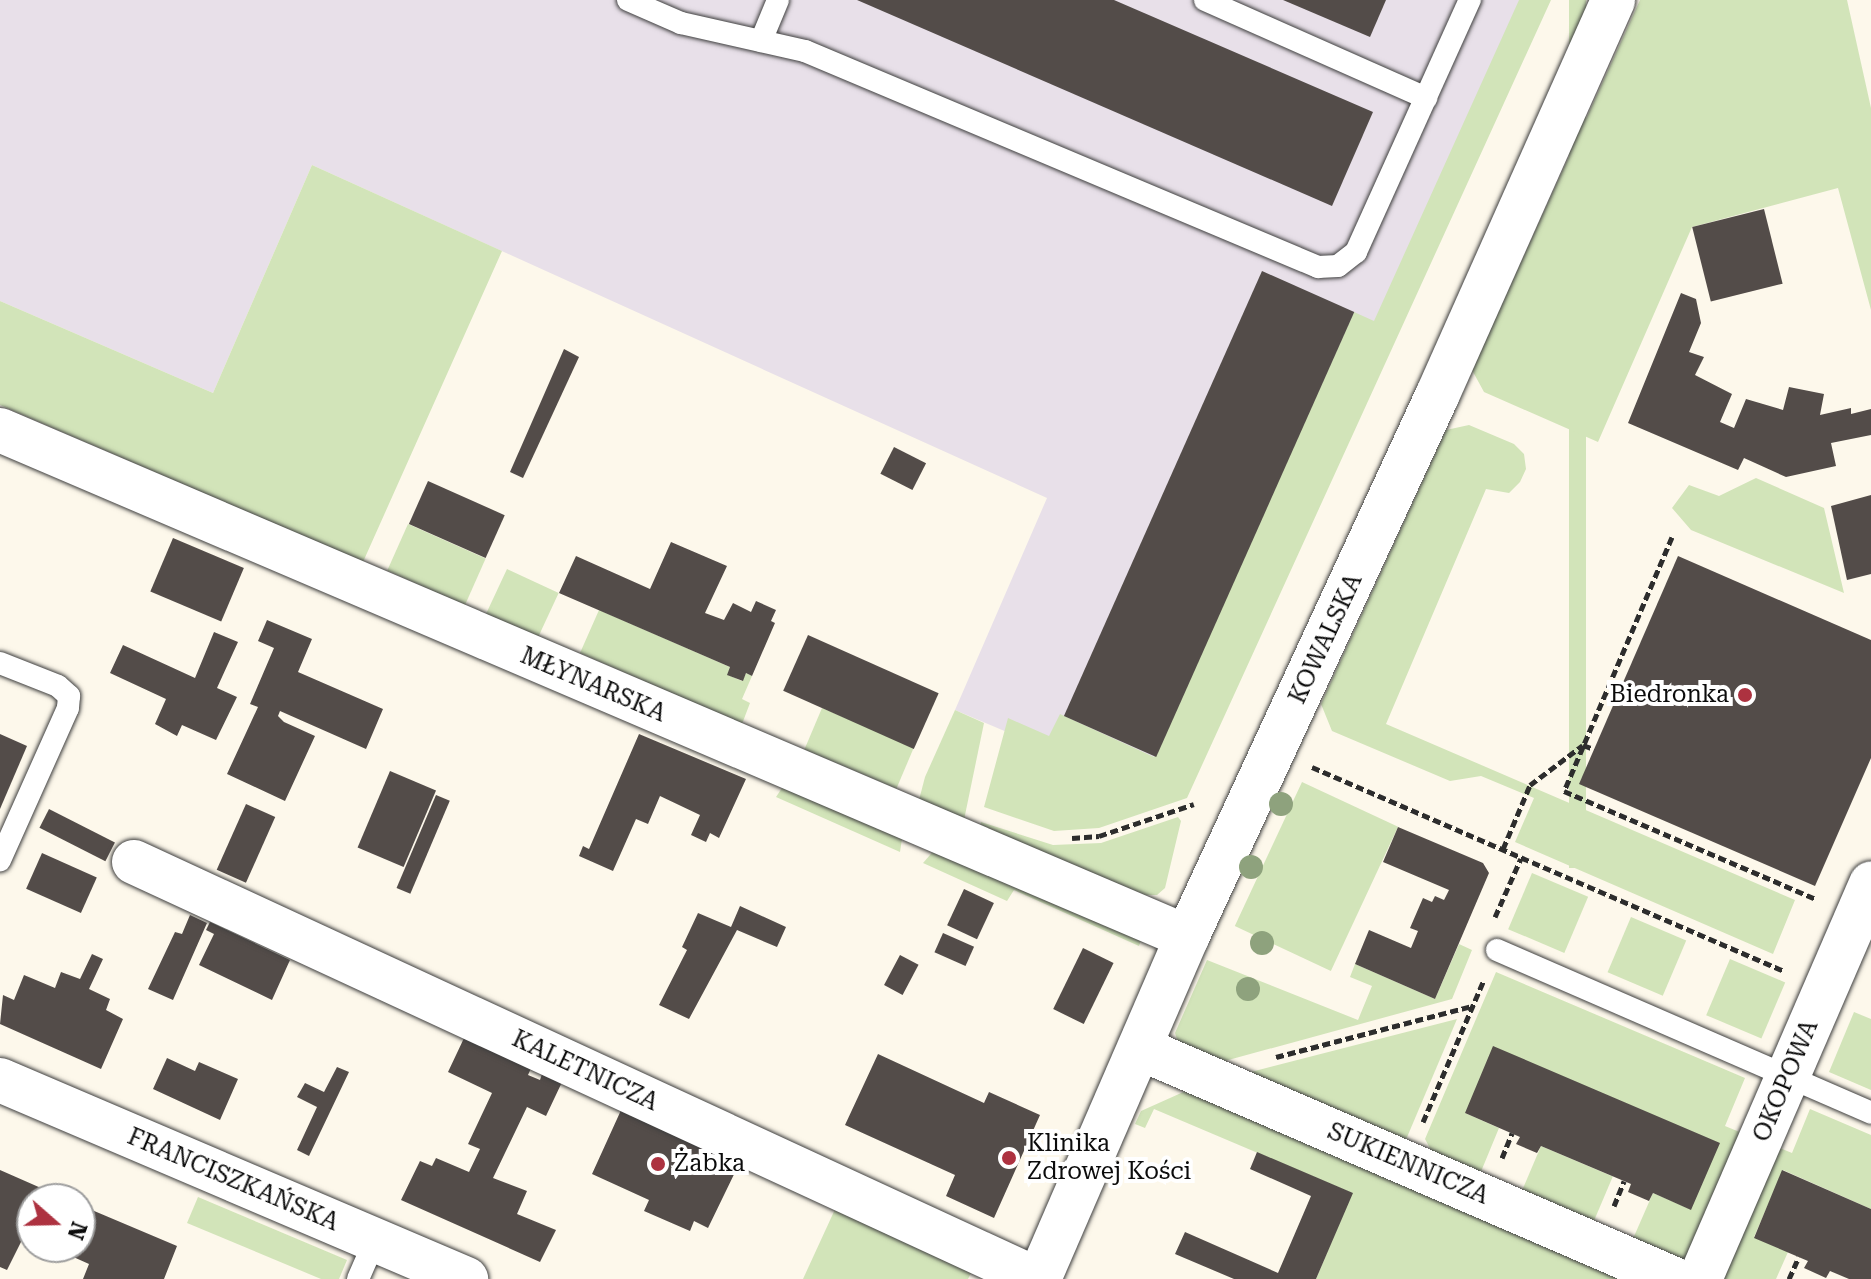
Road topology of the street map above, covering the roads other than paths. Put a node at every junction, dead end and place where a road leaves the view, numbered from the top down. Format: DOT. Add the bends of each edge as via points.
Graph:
graph roads {
  1 [pos="628,0"];
  2 [pos="778,0"];
  3 [pos="1205,0"];
  4 [pos="1470,0"];
  5 [pos="1613,0"];
  6 [pos="761,41"];
  7 [pos="1426,98"];
  8 [pos="0,430"];
  9 [pos="0,663"];
  10 [pos="0,860"];
  11 [pos="134,862"];
  12 [pos="1864,900"];
  13 [pos="1187,937"];
  14 [pos="1497,950"];
  15 [pos="1142,1049"];
  16 [pos="1788,1077"];
  17 [pos="0,1080"];
  18 [pos="1871,1113"];
  19 [pos="366,1260"];
  20 [pos="466,1279"];
  21 [pos="1037,1279"];
  22 [pos="1674,1279"];
  23 [pos="1700,1279"];
  1 -- 6 [label="lane" via="681,23"];
  2 -- 6 [label="lane"];
  3 -- 7 [label="lane"];
  4 -- 7 [label="lane"];
  5 -- 13 [label="street, KOWALSKA"];
  6 -- 7 [label="lane" via="805,51 1318,267 1338,266 1356,252"];
  8 -- 13 [label="street, MŁYNARSKA"];
  9 -- 10 [label="lane" via="58,686 69,696"];
  11 -- 21 [label="street, KALETNICZA"];
  12 -- 16 [label="street, OKOPOWA"];
  13 -- 15 [label="street, KOWALSKA"];
  14 -- 16 [label="lane"];
  15 -- 21 [label="street, KOWALSKA"];
  15 -- 22 [label="street, SUKIENNICZA"];
  16 -- 18 [label="lane"];
  16 -- 23 [label="street, OKOPOWA"];
  17 -- 19 [label="street, FRANCISZKAŃSKA"];
  19 -- 20 [label="street, FRANCISZKAŃSKA"];
}
